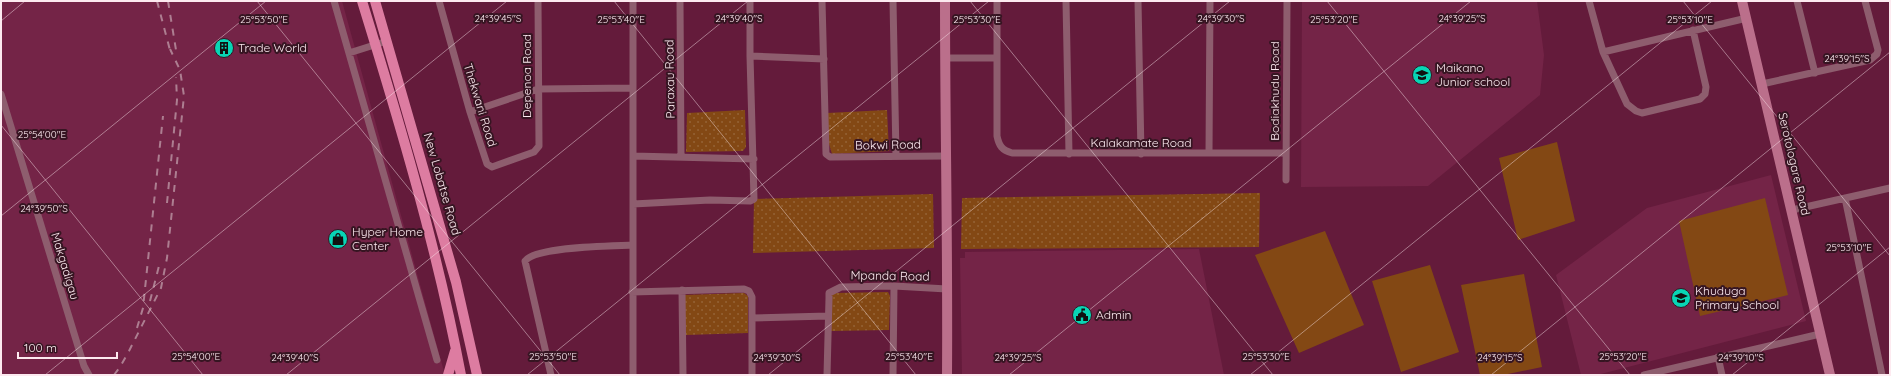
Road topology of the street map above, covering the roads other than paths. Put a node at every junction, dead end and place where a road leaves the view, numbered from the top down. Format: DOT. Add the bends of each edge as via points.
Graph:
graph roads {
  1 [pos="334,1"];
  2 [pos="362,1"];
  3 [pos="376,1"];
  4 [pos="439,1"];
  5 [pos="538,1"];
  6 [pos="633,1"];
  7 [pos="680,1"];
  8 [pos="750,1"];
  9 [pos="822,1"];
  10 [pos="893,1"];
  11 [pos="945,1"];
  12 [pos="997,1"];
  13 [pos="1066,1"];
  14 [pos="1138,1"];
  15 [pos="1210,1"];
  16 [pos="1287,1"];
  17 [pos="1589,1"];
  18 [pos="1742,1"];
  19 [pos="1797,1"];
  20 [pos="1865,1"];
  21 [pos="1747,18"];
  22 [pos="1693,30"];
  23 [pos="387,41"];
  24 [pos="376,44"];
  25 [pos="1604,52"];
  26 [pos="349,53"];
  27 [pos="750,56"];
  28 [pos="945,58"];
  29 [pos="996,58"];
  30 [pos="824,59"];
  31 [pos="1815,73"];
  32 [pos="1762,84"];
  33 [pos="633,88"];
  34 [pos="538,89"];
  35 [pos="1,94"];
  36 [pos="470,112"];
  37 [pos="537,150"];
  38 [pos="1209,153"];
  39 [pos="1286,153"];
  40 [pos="1069,154"];
  41 [pos="1141,154"];
  42 [pos="633,156"];
  43 [pos="681,156"];
  44 [pos="896,156"];
  45 [pos="945,156"];
  46 [pos="754,159"];
  47 [pos="1286,180"];
  48 [pos="1890,188"];
  49 [pos="1845,198"];
  50 [pos="633,204"];
  51 [pos="1792,210"];
  52 [pos="633,245"];
  53 [pos="894,286"];
  54 [pos="947,289"];
  55 [pos="682,290"];
  56 [pos="632,292"];
  57 [pos="828,316"];
  58 [pos="752,318"];
  59 [pos="1820,334"];
  60 [pos="456,347"];
  61 [pos="1718,358"];
  62 [pos="437,360"];
  63 [pos="89,375"];
  64 [pos="448,375"];
  65 [pos="461,375"];
  66 [pos="477,375"];
  67 [pos="551,375"];
  68 [pos="633,375"];
  69 [pos="683,375"];
  70 [pos="752,375"];
  71 [pos="827,375"];
  72 [pos="893,375"];
  73 [pos="947,375"];
  74 [pos="1647,375"];
  75 [pos="1722,375"];
  76 [pos="1830,375"];
  77 [pos="1882,375"];
  1 -- 26 [label="street"];
  2 -- 24 [label="main road"];
  3 -- 23 [label="main road, New Lobatse Road"];
  4 -- 36 [label="street, Thekwani Road"];
  5 -- 34 [label="street, Depenoa Road"];
  6 -- 33 [label="street"];
  7 -- 43 [label="street, Paraxau Road"];
  8 -- 27 [label="street"];
  9 -- 30 [label="street"];
  10 -- 44 [label="street"];
  11 -- 28 [label="street"];
  12 -- 29 [label="street"];
  13 -- 40 [label="street"];
  14 -- 41 [label="street"];
  15 -- 38 [label="street"];
  16 -- 39 [label="street, Bodiakhudu Road"];
  17 -- 25 [label="street"];
  18 -- 21 [label="street, Serotologare Road"];
  19 -- 31 [label="street"];
  20 -- 31 [label="street" via="1877,54 1870,60"];
  21 -- 22 [label="street"];
  21 -- 32 [label="street, Serotologare Road"];
  22 -- 25 [label="street"];
  22 -- 25 [label="street" via="1706,87 1705,94 1700,100 1642,113 1636,111 1627,104"];
  23 -- 24 [label="street"];
  23 -- 66 [label="main road, New Lobatse Road" via="456,282"];
  24 -- 26 [label="street"];
  24 -- 60 [label="main road" via="403,134"];
  26 -- 62 [label="street"];
  27 -- 30 [label="street"];
  27 -- 46 [label="street"];
  28 -- 29 [label="street"];
  28 -- 45 [label="street"];
  29 -- 40 [label="street, Kalakamate Road" via="999,145 1004,151 1012,153"];
  30 -- 44 [label="street, Bokwi Road" via="826,154 830,157"];
  31 -- 32 [label="street"];
  32 -- 51 [label="street, Serotologare Road"];
  33 -- 34 [label="street"];
  33 -- 42 [label="street"];
  34 -- 36 [label="street"];
  34 -- 37 [label="street, Depenoa Road"];
  35 -- 63 [label="street, Makgadigau"];
  36 -- 37 [label="street, Thekwani Road" via="488,166"];
  38 -- 39 [label="street, Kalakamate Road"];
  38 -- 41 [label="street, Kalakamate Road"];
  39 -- 47 [label="street, Bodiakhudu Road"];
  40 -- 41 [label="street, Kalakamate Road"];
  42 -- 43 [label="street"];
  42 -- 50 [label="street"];
  43 -- 46 [label="street"];
  44 -- 45 [label="street, Bokwi Road"];
  45 -- 54 [label="street"];
  46 -- 50 [label="street" via="754,198 751,201 710,200"];
  48 -- 49 [label="street"];
  49 -- 51 [label="street"];
  49 -- 77 [label="street"];
  50 -- 52 [label="street"];
  51 -- 59 [label="street, Serotologare Road"];
  52 -- 56 [label="street"];
  52 -- 67 [label="street" via="544,252 527,259 525,267"];
  53 -- 54 [label="street, Mpanda Road"];
  53 -- 57 [label="street, Mpanda Road" via="834,289 829,293"];
  53 -- 72 [label="street"];
  54 -- 73 [label="street"];
  55 -- 56 [label="street"];
  55 -- 58 [label="street" via="748,290 752,297"];
  55 -- 69 [label="street"];
  56 -- 68 [label="street"];
  57 -- 58 [label="street"];
  57 -- 71 [label="street"];
  58 -- 70 [label="street"];
  59 -- 61 [label="street"];
  59 -- 76 [label="street, Serotologare Road"];
  60 -- 64 [label="main road"];
  60 -- 65 [label="main road"];
  61 -- 74 [label="street"];
  61 -- 75 [label="street"];
}
